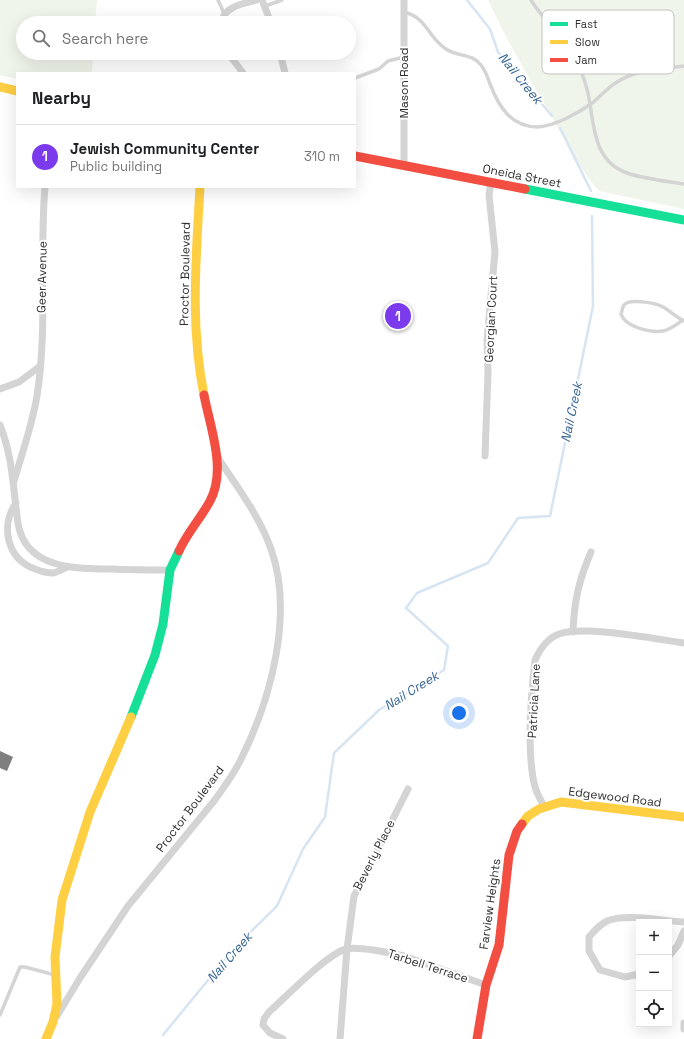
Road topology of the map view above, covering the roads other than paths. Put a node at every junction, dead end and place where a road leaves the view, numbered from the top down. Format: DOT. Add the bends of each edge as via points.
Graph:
graph roads {
  1 [pos="218,0"];
  2 [pos="257,0"];
  3 [pos="282,0"];
  4 [pos="404,0"];
  5 [pos="530,0"];
  6 [pos="264,3"];
  7 [pos="404,12"];
  8 [pos="224,13"];
  9 [pos="223,16"];
  10 [pos="269,16"];
  11 [pos="542,17"];
  12 [pos="404,57"];
  13 [pos="233,60"];
  14 [pos="282,60"];
  15 [pos="684,66"];
  16 [pos="674,67"];
  17 [pos="242,72"];
  18 [pos="285,72"];
  19 [pos="581,74"];
  20 [pos="635,74"];
  21 [pos="356,78"];
  22 [pos="0,87"];
  23 [pos="16,90"];
  24 [pos="590,104"];
  25 [pos="356,156"];
  26 [pos="404,165"];
  27 [pos="491,182"];
  28 [pos="684,184"];
  29 [pos="44,188"];
  30 [pos="200,188"];
  31 [pos="684,220"];
  32 [pos="683,320"];
  33 [pos="39,367"];
  34 [pos="0,389"];
  35 [pos="0,425"];
  36 [pos="216,455"];
  37 [pos="485,456"];
  38 [pos="14,481"];
  39 [pos="16,503"];
  40 [pos="591,552"];
  41 [pos="68,567"];
  42 [pos="170,570"];
  43 [pos="573,632"];
  44 [pos="684,643"];
  45 [pos="408,788"];
  46 [pos="544,807"];
  47 [pos="684,817"];
  48 [pos="684,922"];
  49 [pos="684,931"];
  50 [pos="347,949"];
  51 [pos="670,955"];
  52 [pos="56,975"];
  53 [pos="636,975"];
  54 [pos="486,985"];
  55 [pos="0,1015"];
  56 [pos="54,1022"];
  57 [pos="684,1023"];
  58 [pos="684,1029"];
  59 [pos="46,1039"];
  60 [pos="282,1039"];
  61 [pos="340,1039"];
  62 [pos="477,1039"];
  1 -- 8 [label="lane"];
  2 -- 8 [label="street"];
  3 -- 6 [label="lane"];
  4 -- 7 [label="street, Mason Road"];
  5 -- 11 [label="lane"];
  6 -- 10 [label="street"];
  7 -- 12 [label="street, Mason Road"];
  7 -- 24 [label="lane" via="420,20 437,42 447,50 476,59 504,111 526,126 540,127 561,120"];
  8 -- 9 [label="street"];
  12 -- 21 [label="lane" via="388,61 379,69"];
  12 -- 26 [label="street, Mason Road"];
  13 -- 17 [label="street"];
  14 -- 18 [label="street"];
  15 -- 16 [label="lane"];
  19 -- 24 [label="lane"];
  20 -- 24 [label="lane" via="616,82"];
  22 -- 23 [label="street"];
  24 -- 28 [label="lane" via="596,142 604,156 615,166 626,173"];
  25 -- 26 [label="street, Oneida Street"];
  26 -- 27 [label="street, Oneida Street"];
  27 -- 31 [label="street, Oneida Street"];
  27 -- 37 [label="street, Georgian Court" via="489,195 495,252 487,340"];
  29 -- 33 [label="street, Geer Avenue"];
  30 -- 36 [label="street, Proctor Boulevard" via="194,306 198,365"];
  32 -- 32 [label="lane" via="656,304 628,302 621,314 627,324 662,331"];
  33 -- 34 [label="street" via="20,382"];
  33 -- 38 [label="street, Geer Avenue" via="32,423"];
  35 -- 38 [label="street"];
  36 -- 42 [label="street, Proctor Boulevard" via="217,472 211,500 180,548"];
  36 -- 56 [label="street, Proctor Boulevard" via="260,524 272,550 280,593 281,617 273,673 255,728 242,758 227,782 128,906 84,971"];
  38 -- 39 [label="street"];
  39 -- 41 [label="street" via="18,525 29,549 36,555"];
  39 -- 41 [label="street" via="8,516 7,529 10,548 15,556 27,566 45,572 56,572"];
  40 -- 43 [label="street" via="577,588"];
  41 -- 42 [label="street"];
  42 -- 52 [label="street, Proctor Boulevard" via="163,624 155,655 90,812 62,900 55,957"];
  43 -- 44 [label="street, Patricia Lane" via="607,633"];
  43 -- 46 [label="street, Patricia Lane" via="553,637 535,660 531,731 532,767"];
  45 -- 50 [label="street, Beverly Place" via="354,896"];
  46 -- 47 [label="street, Edgewood Road" via="561,802 577,803"];
  46 -- 54 [label="street, Farview Heights" via="528,816 517,831 509,855 499,945"];
  48 -- 53 [label="street" via="620,918 607,921 588,937 589,951 600,970 625,978"];
  49 -- 51 [label="street"];
  50 -- 54 [label="street, Tarbell Terrace" via="397,954"];
  50 -- 60 [label="street" via="330,958 269,1012 263,1025 270,1033"];
  50 -- 61 [label="street, Beverly Place"];
  52 -- 55 [label="lane" via="20,967"];
  52 -- 56 [label="street, Proctor Boulevard" via="57,1004"];
  54 -- 62 [label="street, Farview Heights"];
  56 -- 59 [label="street, Proctor Boulevard"];
  57 -- 58 [label="street"];
}
